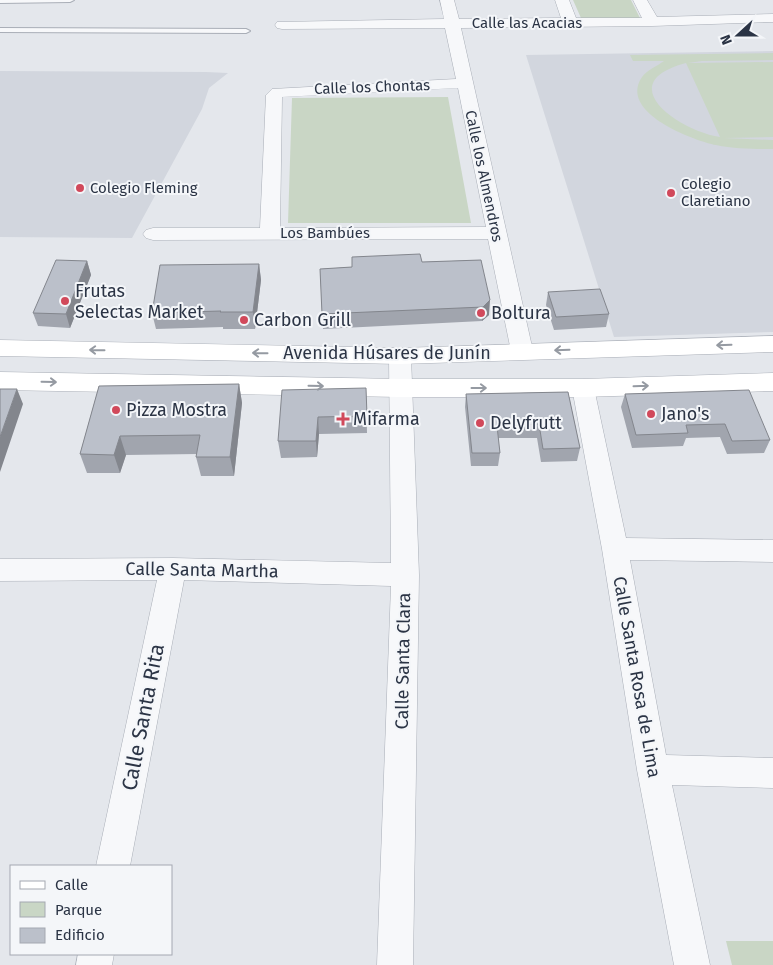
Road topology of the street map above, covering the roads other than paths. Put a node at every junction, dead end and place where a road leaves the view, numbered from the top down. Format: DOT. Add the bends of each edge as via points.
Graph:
graph roads {
  1 [pos="70,0"];
  2 [pos="447,0"];
  3 [pos="562,0"];
  4 [pos="640,0"];
  5 [pos="756,0"];
  6 [pos="0,1"];
  7 [pos="768,18"];
  8 [pos="652,22"];
  9 [pos="452,23"];
  10 [pos="570,23"];
  11 [pos="282,25"];
  12 [pos="0,30"];
  13 [pos="246,32"];
  14 [pos="465,83"];
  15 [pos="497,233"];
  16 [pos="153,234"];
  17 [pos="270,234"];
  18 [pos="773,344"];
  19 [pos="0,348"];
  20 [pos="522,351"];
  21 [pos="400,356"];
  22 [pos="0,381"];
  23 [pos="773,382"];
  24 [pos="402,388"];
  25 [pos="583,388"];
  26 [pos="616,549"];
  27 [pos="773,551"];
  28 [pos="174,568"];
  29 [pos="0,570"];
  30 [pos="405,575"];
  31 [pos="653,770"];
  32 [pos="773,773"];
  33 [pos="114,865"];
  34 [pos="395,965"];
  35 [pos="692,965"];
  1 -- 6 [label="lane"];
  2 -- 9 [label="street, Calle los Almendros"];
  3 -- 10 [label="street"];
  4 -- 8 [label="street"];
  5 -- 7 [label="street"];
  7 -- 8 [label="street, Calle las Acacias"];
  8 -- 10 [label="street, Calle las Acacias"];
  9 -- 10 [label="street, Calle las Acacias"];
  9 -- 11 [label="street, Calle las Acacias"];
  9 -- 14 [label="street, Calle los Almendros"];
  12 -- 13 [label="lane"];
  14 -- 15 [label="street, Calle los Almendros"];
  14 -- 17 [label="street, Calle los Chontas" via="278,92 274,95"];
  15 -- 17 [label="street, Los Bambúes"];
  15 -- 20 [label="street, Calle los Almendros"];
  16 -- 17 [label="street, Los Bambúes"];
  18 -- 20 [label="street, Avenida Húsares de Junín, one-way"];
  21 -- 19 [label="street, Avenida Húsares de Junín, one-way"];
  20 -- 21 [label="street, Avenida Húsares de Junín"];
  21 -- 24 [label="street, Calle Santa Clara"];
  22 -- 24 [label="street, Avenida Húsares de Junín, one-way"];
  25 -- 23 [label="street, Avenida Húsares de Junín, one-way"];
  24 -- 25 [label="street, Avenida Húsares de Junín, one-way"];
  24 -- 30 [label="street, Calle Santa Clara"];
  25 -- 26 [label="street, Calle Santa Rosa de Lima"];
  26 -- 27 [label="street"];
  26 -- 31 [label="street, Calle Santa Rosa de Lima"];
  28 -- 29 [label="street, Calle Santa Martha"];
  28 -- 30 [label="street, Calle Santa Martha"];
  28 -- 33 [label="street, Calle Santa Rita"];
  30 -- 34 [label="street, Calle Santa Clara"];
  31 -- 32 [label="street"];
  31 -- 35 [label="street, Calle Santa Rosa de Lima"];
}
